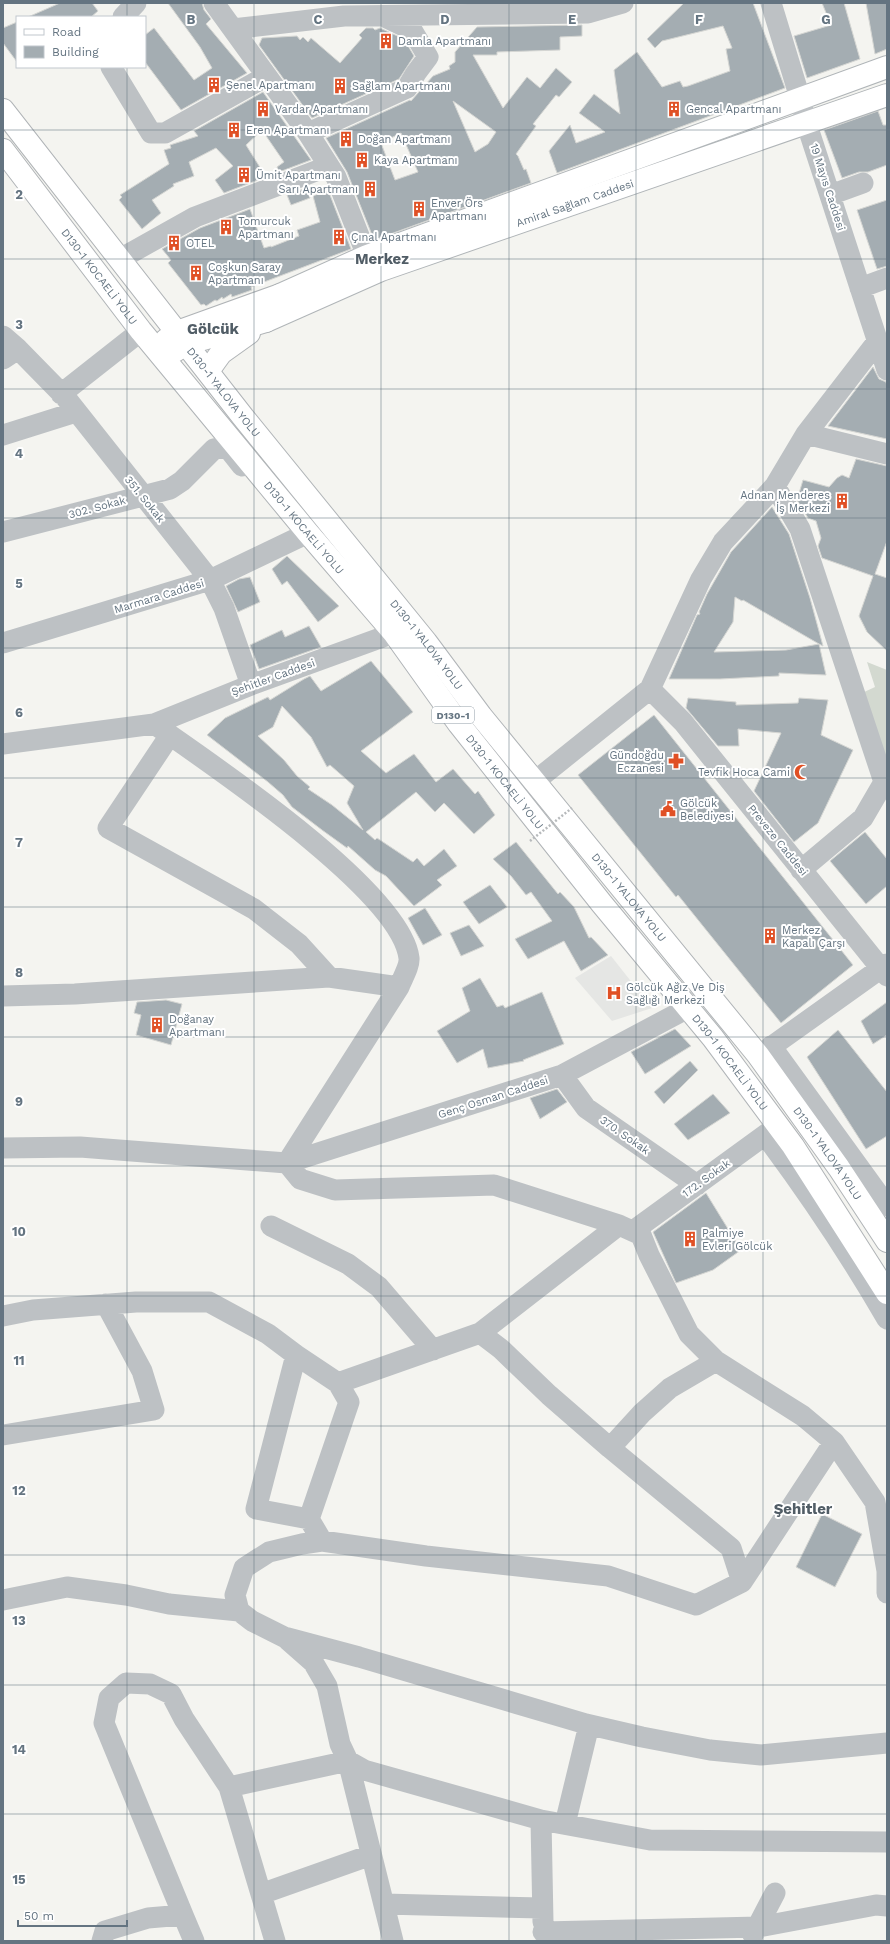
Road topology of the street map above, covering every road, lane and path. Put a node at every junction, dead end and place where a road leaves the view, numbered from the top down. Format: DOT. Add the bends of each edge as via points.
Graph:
graph roads {
  1 [pos="136,3"];
  2 [pos="214,3"];
  3 [pos="623,3"];
  4 [pos="771,3"];
  5 [pos="586,8"];
  6 [pos="483,9"];
  7 [pos="377,10"];
  8 [pos="124,16"];
  9 [pos="233,29"];
  10 [pos="887,67"];
  11 [pos="112,68"];
  12 [pos="267,76"];
  13 [pos="887,95"];
  14 [pos="800,98"];
  15 [pos="3,110"];
  16 [pos="806,122"];
  17 [pos="308,133"];
  18 [pos="3,150"];
  19 [pos="329,166"];
  20 [pos="863,182"];
  21 [pos="830,195"];
  22 [pos="367,256"];
  23 [pos="120,259"];
  24 [pos="887,278"];
  25 [pos="860,288"];
  26 [pos="266,321"];
  27 [pos="141,331"];
  28 [pos="182,338"];
  29 [pos="877,342"];
  30 [pos="8,348"];
  31 [pos="159,352"];
  32 [pos="887,370"];
  33 [pos="208,371"];
  34 [pos="61,394"];
  35 [pos="76,412"];
  36 [pos="3,434"];
  37 [pos="806,434"];
  38 [pos="887,454"];
  39 [pos="775,486"];
  40 [pos="142,495"];
  41 [pos="3,532"];
  42 [pos="304,536"];
  43 [pos="210,580"];
  44 [pos="394,633"];
  45 [pos="3,643"];
  46 [pos="251,685"];
  47 [pos="650,689"];
  48 [pos="162,730"];
  49 [pos="3,744"];
  50 [pos="534,782"];
  51 [pos="572,808"];
  52 [pos="530,841"];
  53 [pos="801,870"];
  54 [pos="885,969"];
  55 [pos="329,977"];
  56 [pos="399,987"];
  57 [pos="3,996"];
  58 [pos="688,1008"];
  59 [pos="765,1050"];
  60 [pos="562,1075"];
  61 [pos="772,1130"];
  62 [pos="3,1148"];
  63 [pos="288,1163"];
  64 [pos="697,1185"];
  65 [pos="887,1206"];
  66 [pos="271,1226"];
  67 [pos="626,1228"];
  68 [pos="887,1241"];
  69 [pos="887,1293"];
  70 [pos="106,1304"];
  71 [pos="3,1316"];
  72 [pos="887,1319"];
  73 [pos="480,1333"];
  74 [pos="433,1350"];
  75 [pos="296,1355"];
  76 [pos="716,1361"];
  77 [pos="338,1383"];
  78 [pos="3,1435"];
  79 [pos="834,1442"];
  80 [pos="610,1448"];
  81 [pos="309,1519"];
  82 [pos="322,1541"];
  83 [pos="742,1582"];
  84 [pos="887,1593"];
  85 [pos="3,1600"];
  86 [pos="239,1611"];
  87 [pos="284,1637"];
  88 [pos="589,1725"];
  89 [pos="887,1743"];
  90 [pos="348,1761"];
  91 [pos="229,1786"];
  92 [pos="541,1820"];
  93 [pos="564,1824"];
  94 [pos="887,1842"];
  95 [pos="371,1855"];
  96 [pos="775,1893"];
  97 [pos="261,1894"];
  98 [pos="384,1904"];
  99 [pos="887,1906"];
  100 [pos="542,1908"];
  101 [pos="183,1915"];
  102 [pos="754,1934"];
  103 [pos="543,1936"];
  104 [pos="102,1941"];
  105 [pos="194,1941"];
  106 [pos="275,1941"];
  107 [pos="393,1941"];
  1 -- 8 [label="street"];
  2 -- 9 [label="street"];
  3 -- 5 [label="street"];
  4 -- 14 [label="street, 19 Mayıs Caddesi"];
  5 -- 6 [label="street"];
  6 -- 7 [label="street"];
  7 -- 9 [label="street"];
  7 -- 17 [label="street" via="412,30 428,57 407,88"];
  9 -- 12 [label="street"];
  10 -- 14 [label="main road, Amiral Sağlam Caddesi"];
  11 -- 12 [label="street" via="151,133 165,133"];
  12 -- 17 [label="street"];
  13 -- 16 [label="main road, Amiral Sağlam Caddesi"];
  14 -- 16 [label="street, 19 Mayıs Caddesi"];
  14 -- 22 [label="main road, Amiral Sağlam Caddesi"];
  15 -- 23 [label="main road, D130-1 YALOVA YOLU / D130-1"];
  16 -- 21 [label="street, 19 Mayıs Caddesi"];
  16 -- 26 [label="main road, Amiral Sağlam Caddesi" via="381,270"];
  17 -- 19 [label="street"];
  18 -- 27 [label="main road, D130-1 KOCAELİ YOLU / D130-1"];
  19 -- 22 [label="street" via="336,177"];
  19 -- 23 [label="street" via="195,217"];
  20 -- 21 [label="street"];
  21 -- 25 [label="street, 19 Mayıs Caddesi"];
  22 -- 28 [label="main road, Amiral Sağlam Caddesi"];
  23 -- 28 [label="main road, D130-1 YALOVA YOLU / D130-1"];
  24 -- 25 [label="street"];
  25 -- 29 [label="street, 19 Mayıs Caddesi"];
  26 -- 28 [label="main road"];
  26 -- 33 [label="main road" via="228,346"];
  27 -- 31 [label="main road, D130-1 KOCAELİ YOLU / D130-1"];
  27 -- 34 [label="street"];
  28 -- 31 [label="main road"];
  28 -- 33 [label="main road, D130-1 YALOVA YOLU / D130-1"];
  29 -- 32 [label="street, 19 Mayıs Caddesi"];
  29 -- 37 [label="street"];
  30 -- 34 [label="street, 351. Sokak"];
  31 -- 42 [label="main road, D130-1 KOCAELİ YOLU / D130-1"];
  33 -- 50 [label="main road, D130-1 YALOVA YOLU / D130-1" via="426,642"];
  34 -- 35 [label="street, 351. Sokak"];
  35 -- 36 [label="street"];
  35 -- 40 [label="street, 351. Sokak"];
  37 -- 38 [label="street"];
  37 -- 39 [label="street"];
  39 -- 47 [label="street" via="723,542 701,579"];
  39 -- 53 [label="street" via="800,529 884,782 863,818"];
  40 -- 41 [label="street, 302. Sokak"];
  40 -- 42 [label="street, 302. Sokak" via="170,489 182,481 214,449 227,447"];
  40 -- 43 [label="street, 351. Sokak"];
  42 -- 43 [label="street, Marmara Caddesi"];
  42 -- 44 [label="main road, D130-1 KOCAELİ YOLU / D130-1"];
  43 -- 45 [label="street, Marmara Caddesi"];
  43 -- 46 [label="street, 351. Sokak" via="224,608"];
  44 -- 46 [label="street, Şehitler Caddesi"];
  44 -- 58 [label="main road, D130-1 KOCAELİ YOLU / D130-1" via="464,730"];
  46 -- 48 [label="street, Şehitler Caddesi"];
  47 -- 50 [label="street"];
  47 -- 53 [label="street, Preveze Caddesi" via="683,722"];
  48 -- 49 [label="street, Şehitler Caddesi"];
  48 -- 55 [label="street" via="108,828 254,909 299,944"];
  48 -- 56 [label="street" via="300,830 369,893 401,935 409,960"];
  50 -- 59 [label="main road, D130-1 YALOVA YOLU / D130-1"];
  51 -- 52 [label="path, bridge"];
  53 -- 54 [label="street, Preveze Caddesi"];
  54 -- 59 [label="street"];
  55 -- 56 [label="street"];
  55 -- 57 [label="street" via="75,994"];
  56 -- 63 [label="street"];
  58 -- 60 [label="street, Genç Osman Caddesi"];
  58 -- 61 [label="main road, D130-1 KOCAELİ YOLU / D130-1" via="714,1038"];
  59 -- 65 [label="street"];
  59 -- 68 [label="main road, D130-1 YALOVA YOLU / D130-1"];
  60 -- 63 [label="street, Genç Osman Caddesi"];
  60 -- 64 [label="street, 370. Sokak" via="586,1108"];
  61 -- 64 [label="street, 172. Sokak"];
  61 -- 69 [label="main road, D130-1 KOCAELİ YOLU / D130-1" via="798,1153"];
  61 -- 72 [label="street" via="798,1179"];
  62 -- 63 [label="street" via="80,1147"];
  63 -- 67 [label="street" via="300,1179 335,1190 494,1185"];
  64 -- 67 [label="street, 172. Sokak"];
  66 -- 74 [label="street" via="348,1264 379,1287"];
  67 -- 73 [label="street, 172. Sokak"];
  67 -- 76 [label="street" via="641,1235 689,1334"];
  70 -- 71 [label="street" via="33,1310"];
  70 -- 75 [label="street" via="209,1302 268,1334"];
  70 -- 78 [label="street" via="142,1371 154,1410"];
  73 -- 74 [label="street, 172. Sokak"];
  73 -- 80 [label="street"];
  74 -- 77 [label="street, 172. Sokak"];
  75 -- 77 [label="street"];
  75 -- 81 [label="street" via="256,1509"];
  76 -- 79 [label="street" via="803,1416"];
  76 -- 80 [label="street" via="670,1388 642,1413"];
  77 -- 81 [label="street" via="349,1402"];
  79 -- 83 [label="street"];
  79 -- 84 [label="street" via="875,1502 887,1571"];
  80 -- 83 [label="street" via="731,1548"];
  81 -- 82 [label="street"];
  82 -- 83 [label="street" via="426,1556 608,1576 696,1605"];
  82 -- 86 [label="street" via="269,1552 244,1568 234,1595"];
  85 -- 86 [label="street" via="67,1587 169,1604"];
  86 -- 87 [label="street" via="252,1621"];
  87 -- 88 [label="street"];
  87 -- 90 [label="street" via="313,1662 327,1686 340,1744"];
  88 -- 89 [label="street" via="710,1750 761,1755"];
  88 -- 93 [label="street"];
  90 -- 91 [label="street"];
  90 -- 92 [label="street" via="364,1770"];
  90 -- 95 [label="street"];
  91 -- 97 [label="street"];
  91 -- 101 [label="street" via="184,1719 171,1694 150,1684 126,1683 109,1698 104,1723"];
  92 -- 93 [label="street"];
  92 -- 100 [label="street"];
  93 -- 94 [label="street" via="650,1840"];
  95 -- 97 [label="street"];
  95 -- 98 [label="street"];
  96 -- 102 [label="street"];
  97 -- 106 [label="street"];
  98 -- 100 [label="street"];
  98 -- 107 [label="street"];
  99 -- 102 [label="street" via="876,1905"];
  100 -- 103 [label="street"];
  101 -- 104 [label="street" via="148,1918 105,1931"];
  101 -- 105 [label="street"];
  102 -- 103 [label="street"];
}
